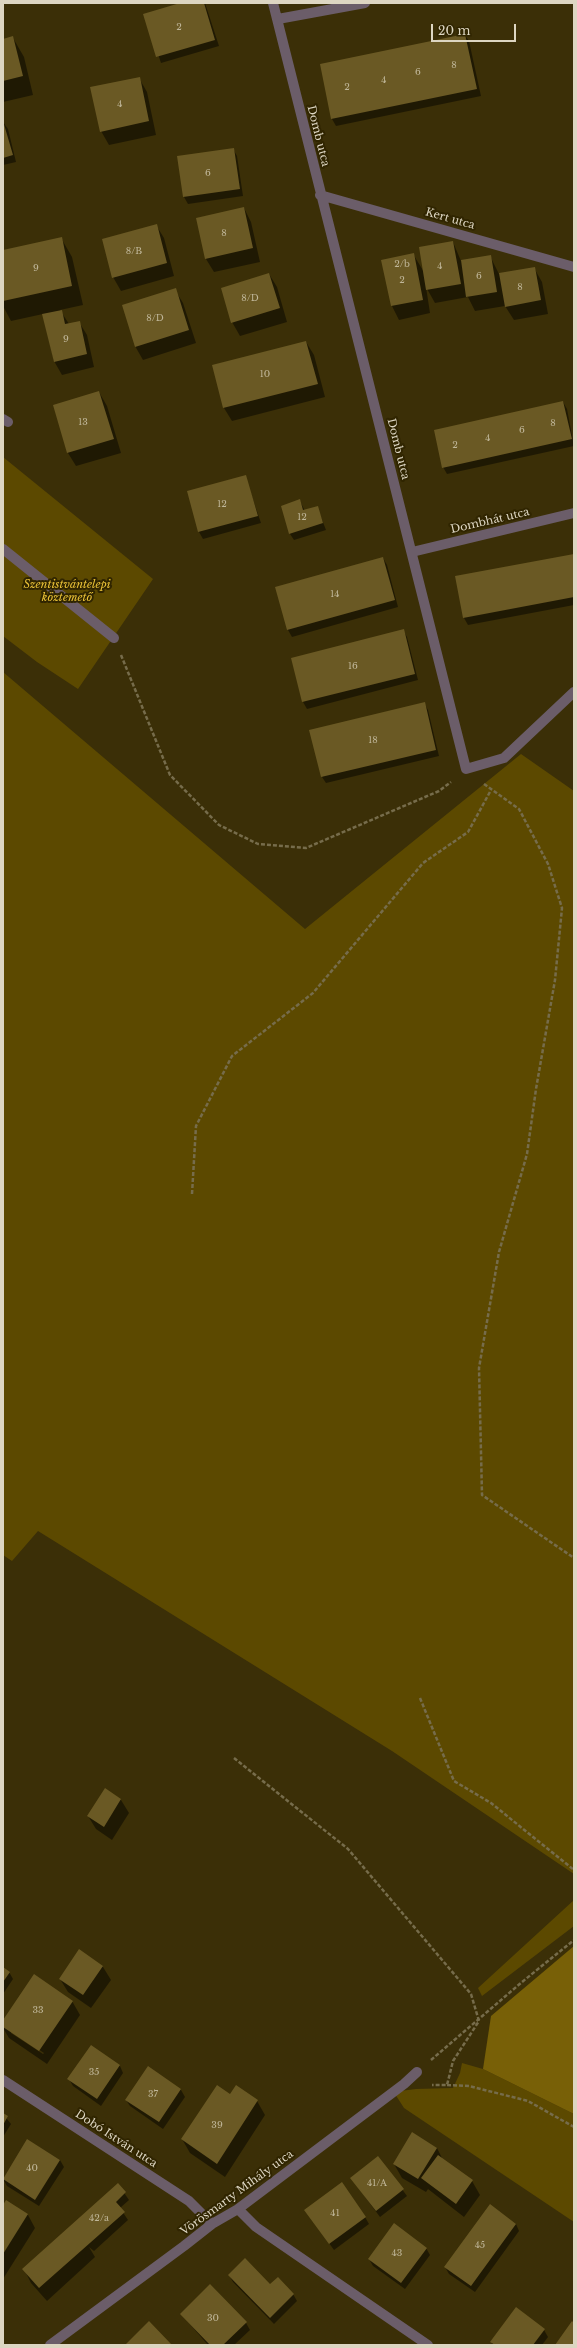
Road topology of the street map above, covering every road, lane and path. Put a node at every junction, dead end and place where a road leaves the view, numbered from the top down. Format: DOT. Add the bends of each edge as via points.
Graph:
graph roads {
  1 [pos="273,3"];
  2 [pos="365,3"];
  3 [pos="278,19"];
  4 [pos="320,196"];
  5 [pos="574,267"];
  6 [pos="574,513"];
  7 [pos="3,549"];
  8 [pos="412,552"];
  9 [pos="114,638"];
  10 [pos="574,692"];
  11 [pos="466,770"];
  12 [pos="491,790"];
  13 [pos="439,791"];
  14 [pos="192,1194"];
  15 [pos="574,1558"];
  16 [pos="420,1698"];
  17 [pos="234,1758"];
  18 [pos="574,1870"];
  19 [pos="574,1940"];
  20 [pos="479,2021"];
  21 [pos="417,2072"];
  22 [pos="3,2080"];
  23 [pos="404,2084"];
  24 [pos="447,2085"];
  25 [pos="574,2127"];
  26 [pos="238,2209"];
  27 [pos="212,2224"];
  28 [pos="50,2345"];
  29 [pos="428,2345"];
  1 -- 3 [label="street, Domb utca"];
  2 -- 3 [label="street"];
  3 -- 4 [label="street, Domb utca"];
  4 -- 5 [label="street, Kert utca"];
  4 -- 8 [label="street, Domb utca"];
  6 -- 8 [label="street, Dombhát utca"];
  7 -- 9 [label="street"];
  8 -- 11 [label="street, Domb utca"];
  9 -- 13 [label="path" via="170,776 219,825 258,844 306,848"];
  10 -- 11 [label="street" via="504,758"];
  11 -- 12 [label="path"];
  12 -- 14 [label="path" via="468,832 424,863 313,993 232,1056 196,1126"];
  12 -- 15 [label="path" via="519,809 548,864 562,908 555,980 527,1154 499,1252 479,1368 482,1495"];
  16 -- 18 [label="path" via="454,1781 491,1803"];
  17 -- 20 [label="path" via="348,1849 470,1994"];
  19 -- 20 [label="path"];
  20 -- 21 [label="path"];
  20 -- 24 [label="path" via="452,2061"];
  21 -- 23 [label="street, Vörösmarty Mihály utca"];
  22 -- 27 [label="street, Dobó István utca" via="189,2201"];
  23 -- 24 [label="path"];
  23 -- 26 [label="street, Vörösmarty Mihály utca"];
  24 -- 25 [label="path" via="469,2086 528,2101"];
  26 -- 27 [label="street, Vörösmarty Mihály utca"];
  26 -- 29 [label="street" via="256,2227"];
  27 -- 28 [label="street, Vörösmarty Mihály utca"];
}
